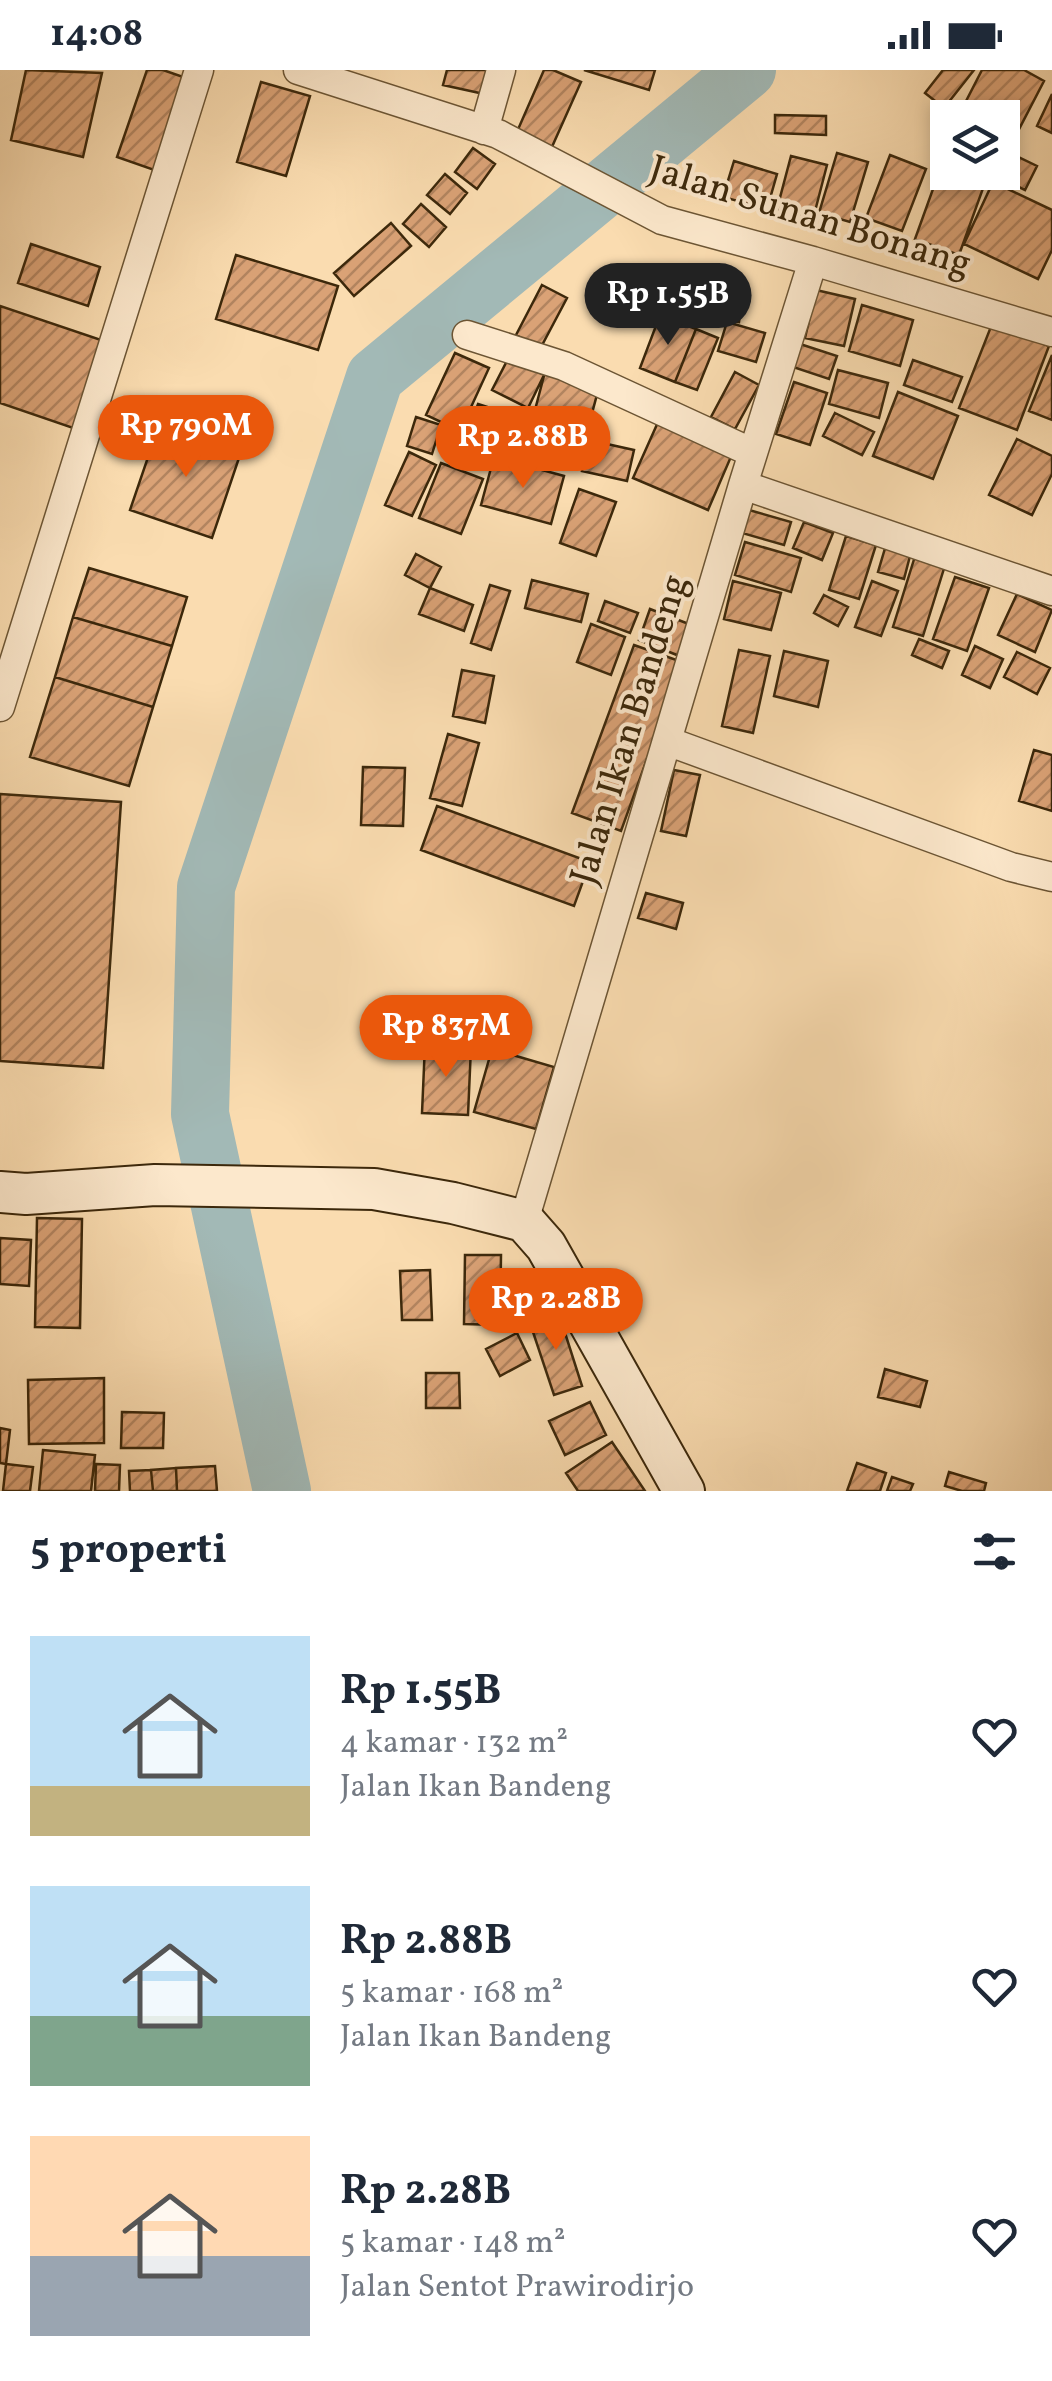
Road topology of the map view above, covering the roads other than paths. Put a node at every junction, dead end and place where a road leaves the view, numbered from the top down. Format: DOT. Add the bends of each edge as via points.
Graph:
graph roads {
  1 [pos="199,70"];
  2 [pos="298,70"];
  3 [pos="500,70"];
  4 [pos="491,132"];
  5 [pos="814,260"];
  6 [pos="1052,332"];
  7 [pos="467,335"];
  8 [pos="753,454"];
  9 [pos="743,486"];
  10 [pos="1052,591"];
  11 [pos="0,707"];
  12 [pos="668,741"];
  13 [pos="1052,877"];
  14 [pos="0,1192"];
  15 [pos="524,1221"];
  16 [pos="684,1491"];
  1 -- 11 [label="street"];
  2 -- 4 [label="street, Jalan Sunan Bonang"];
  3 -- 4 [label="street"];
  4 -- 5 [label="street, Jalan Sunan Bonang" via="662,220"];
  5 -- 6 [label="street, Jalan Sunan Bonang"];
  5 -- 8 [label="street, Jalan Ikan Bandeng"];
  7 -- 8 [label="street" via="564,366"];
  8 -- 9 [label="street, Jalan Ikan Bandeng"];
  9 -- 10 [label="street"];
  9 -- 12 [label="street, Jalan Ikan Bandeng"];
  12 -- 13 [label="street"];
  12 -- 15 [label="street, Jalan Ikan Bandeng"];
  14 -- 15 [label="street" via="154,1185 374,1189"];
  15 -- 16 [label="street" via="546,1246"];
}
